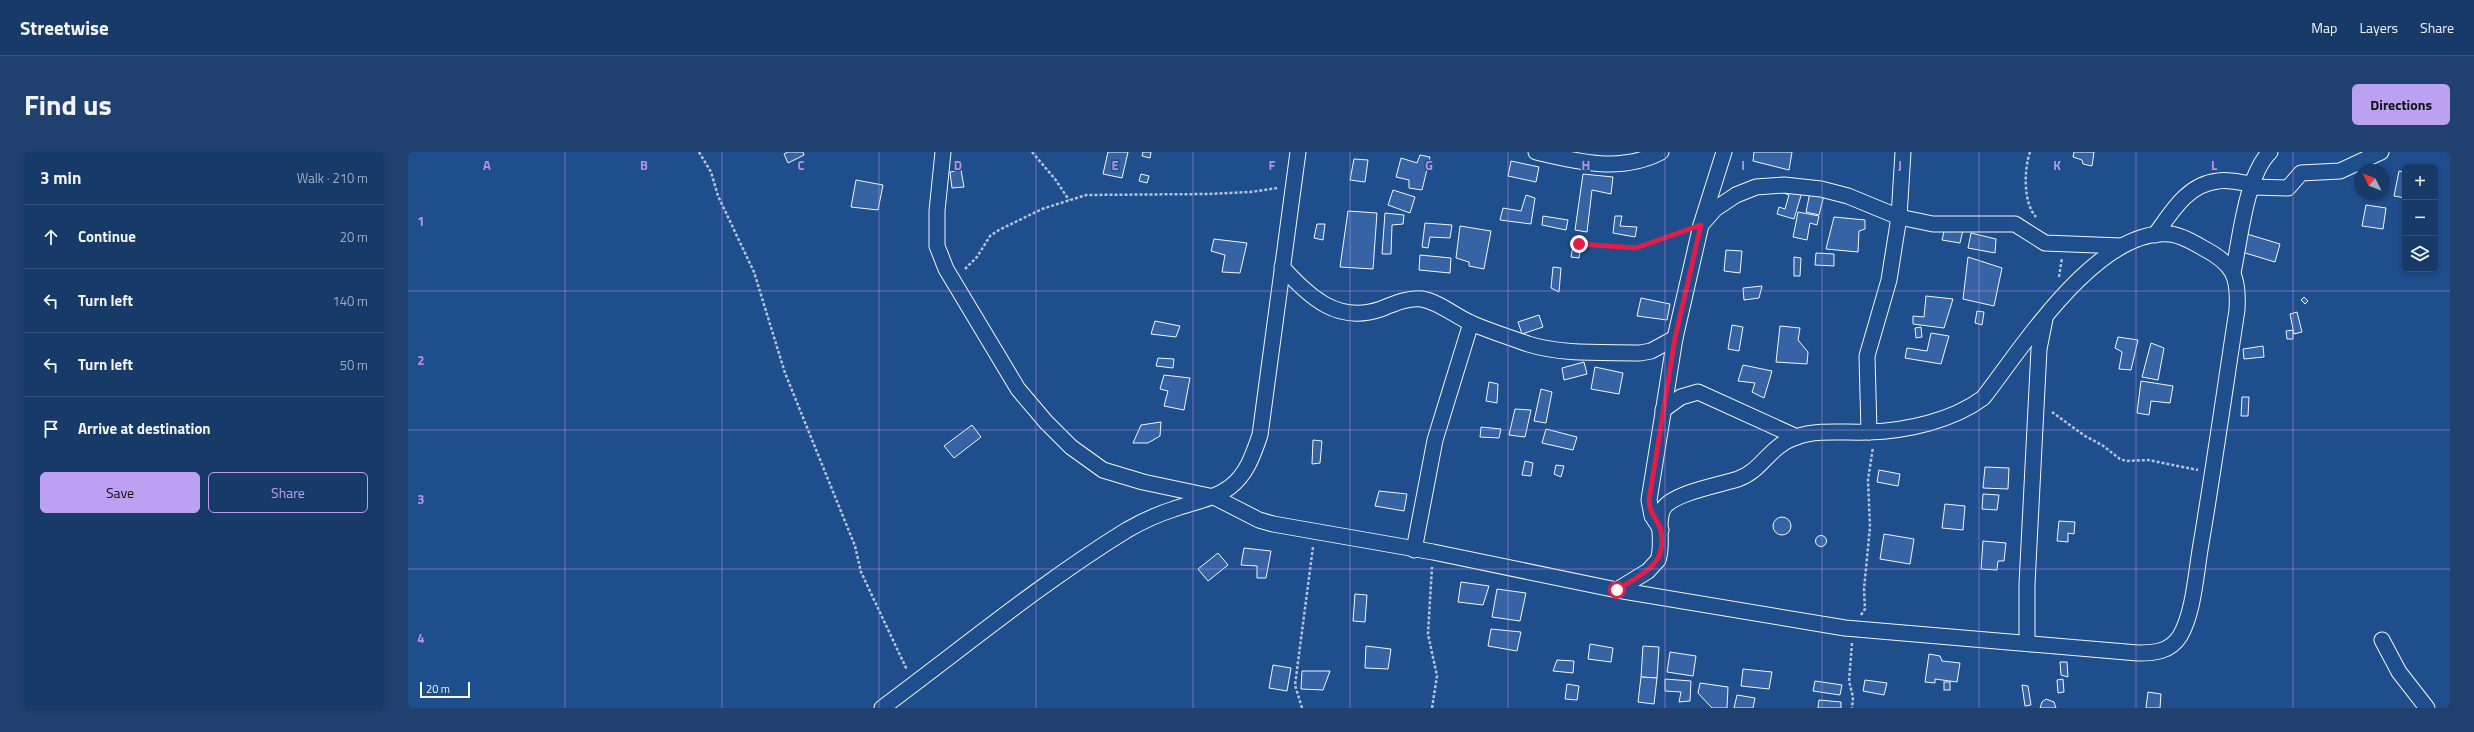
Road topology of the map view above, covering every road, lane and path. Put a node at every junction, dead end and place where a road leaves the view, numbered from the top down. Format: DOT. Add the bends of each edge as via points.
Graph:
graph roads {
  1 [pos="699,152"];
  2 [pos="943,152"];
  3 [pos="1032,152"];
  4 [pos="1298,152"];
  5 [pos="1536,152"];
  6 [pos="1661,152"];
  7 [pos="1724,152"];
  8 [pos="1903,152"];
  9 [pos="2030,152"];
  10 [pos="2270,152"];
  11 [pos="2381,152"];
  12 [pos="1294,185"];
  13 [pos="2252,185"];
  14 [pos="1069,200"];
  15 [pos="1899,217"];
  16 [pos="2041,221"];
  17 [pos="1701,225"];
  18 [pos="2154,235"];
  19 [pos="2065,243"];
  20 [pos="1579,244"];
  21 [pos="2121,246"];
  22 [pos="1282,267"];
  23 [pos="2233,273"];
  24 [pos="2059,280"];
  25 [pos="953,281"];
  26 [pos="2046,317"];
  27 [pos="1471,323"];
  28 [pos="1675,338"];
  29 [pos="2036,401"];
  30 [pos="1663,410"];
  31 [pos="1873,432"];
  32 [pos="1797,437"];
  33 [pos="2212,473"];
  34 [pos="1214,497"];
  35 [pos="1661,530"];
  36 [pos="1315,533"];
  37 [pos="1414,550"];
  38 [pos="1433,552"];
  39 [pos="1617,590"];
  40 [pos="1853,628"];
  41 [pos="2382,640"];
  42 [pos="2027,643"];
  43 [pos="914,685"];
  44 [pos="882,708"];
  45 [pos="1302,708"];
  46 [pos="1432,708"];
  47 [pos="1852,708"];
  48 [pos="2427,708"];
  1 -- 43 [label="path" via="754,272 785,373 855,546 861,572"];
  2 -- 25 [label="street" via="937,211 937,246"];
  3 -- 14 [label="path"];
  4 -- 12 [label="street"];
  5 -- 6 [label="street" via="1608,165 1646,160"];
  7 -- 17 [label="street"];
  8 -- 15 [label="street"];
  9 -- 16 [label="path" via="2026,171 2028,203 2034,216"];
  10 -- 13 [label="street" via="2260,164"];
  11 -- 13 [label="street" via="2340,171 2301,173 2288,188"];
  12 -- 14 [label="path" via="1250,192 1086,195"];
  12 -- 22 [label="street"];
  13 -- 18 [label="street" via="2218,180 2194,188 2181,200"];
  13 -- 23 [label="street"];
  14 -- 25 [label="path" via="1042,209 990,236 977,257"];
  15 -- 17 [label="street" via="1848,196 1821,189 1784,185 1756,186 1715,209"];
  15 -- 19 [label="street" via="1933,224 2015,224 2041,242"];
  15 -- 31 [label="street" via="1889,280 1867,356"];
  17 -- 20 [label="path" via="1636,248"];
  17 -- 28 [label="street"];
  18 -- 21 [label="street"];
  18 -- 23 [label="street" via="2171,234 2186,239 2214,253 2226,262"];
  19 -- 21 [label="street"];
  19 -- 24 [label="path"];
  21 -- 26 [label="street" via="2069,288"];
  22 -- 27 [label="street" via="1314,298 1347,313 1370,312 1418,299 1433,303"];
  22 -- 34 [label="street" via="1260,435 1245,471 1230,487"];
  23 -- 33 [label="street" via="2239,287 2237,310"];
  25 -- 34 [label="street" via="1018,390 1071,447 1103,470 1143,482"];
  26 -- 29 [label="street" via="2039,349"];
  26 -- 31 [label="street" via="1984,398 1977,403 1963,411 1924,424"];
  27 -- 28 [label="street" via="1530,344 1565,350 1640,353 1650,351"];
  27 -- 37 [label="street" via="1435,440"];
  28 -- 30 [label="street"];
  29 -- 33 [label="path" via="2120,459 2148,460"];
  29 -- 42 [label="street" via="2027,584"];
  30 -- 32 [label="street" via="1681,397 1698,392"];
  30 -- 35 [label="street" via="1649,506"];
  31 -- 32 [label="street" via="1823,432"];
  31 -- 40 [label="path" via="1868,480 1870,527 1864,589 1865,609"];
  32 -- 35 [label="street" via="1776,446 1750,473 1673,498 1662,511"];
  33 -- 42 [label="street" via="2191,605 2180,636 2172,645 2164,651 2153,653"];
  34 -- 36 [label="street" via="1259,520"];
  34 -- 43 [label="street" via="1172,509 1129,529 995,621"];
  35 -- 39 [label="street" via="1660,555 1655,565"];
  36 -- 37 [label="street"];
  36 -- 45 [label="path" via="1295,685"];
  37 -- 38 [label="street"];
  38 -- 39 [label="street"];
  38 -- 46 [label="path" via="1428,634 1437,676"];
  39 -- 40 [label="street"];
  40 -- 42 [label="street"];
  40 -- 47 [label="path" via="1849,682 1853,697"];
  41 -- 48 [label="street" via="2399,672"];
  43 -- 44 [label="street"];
}
